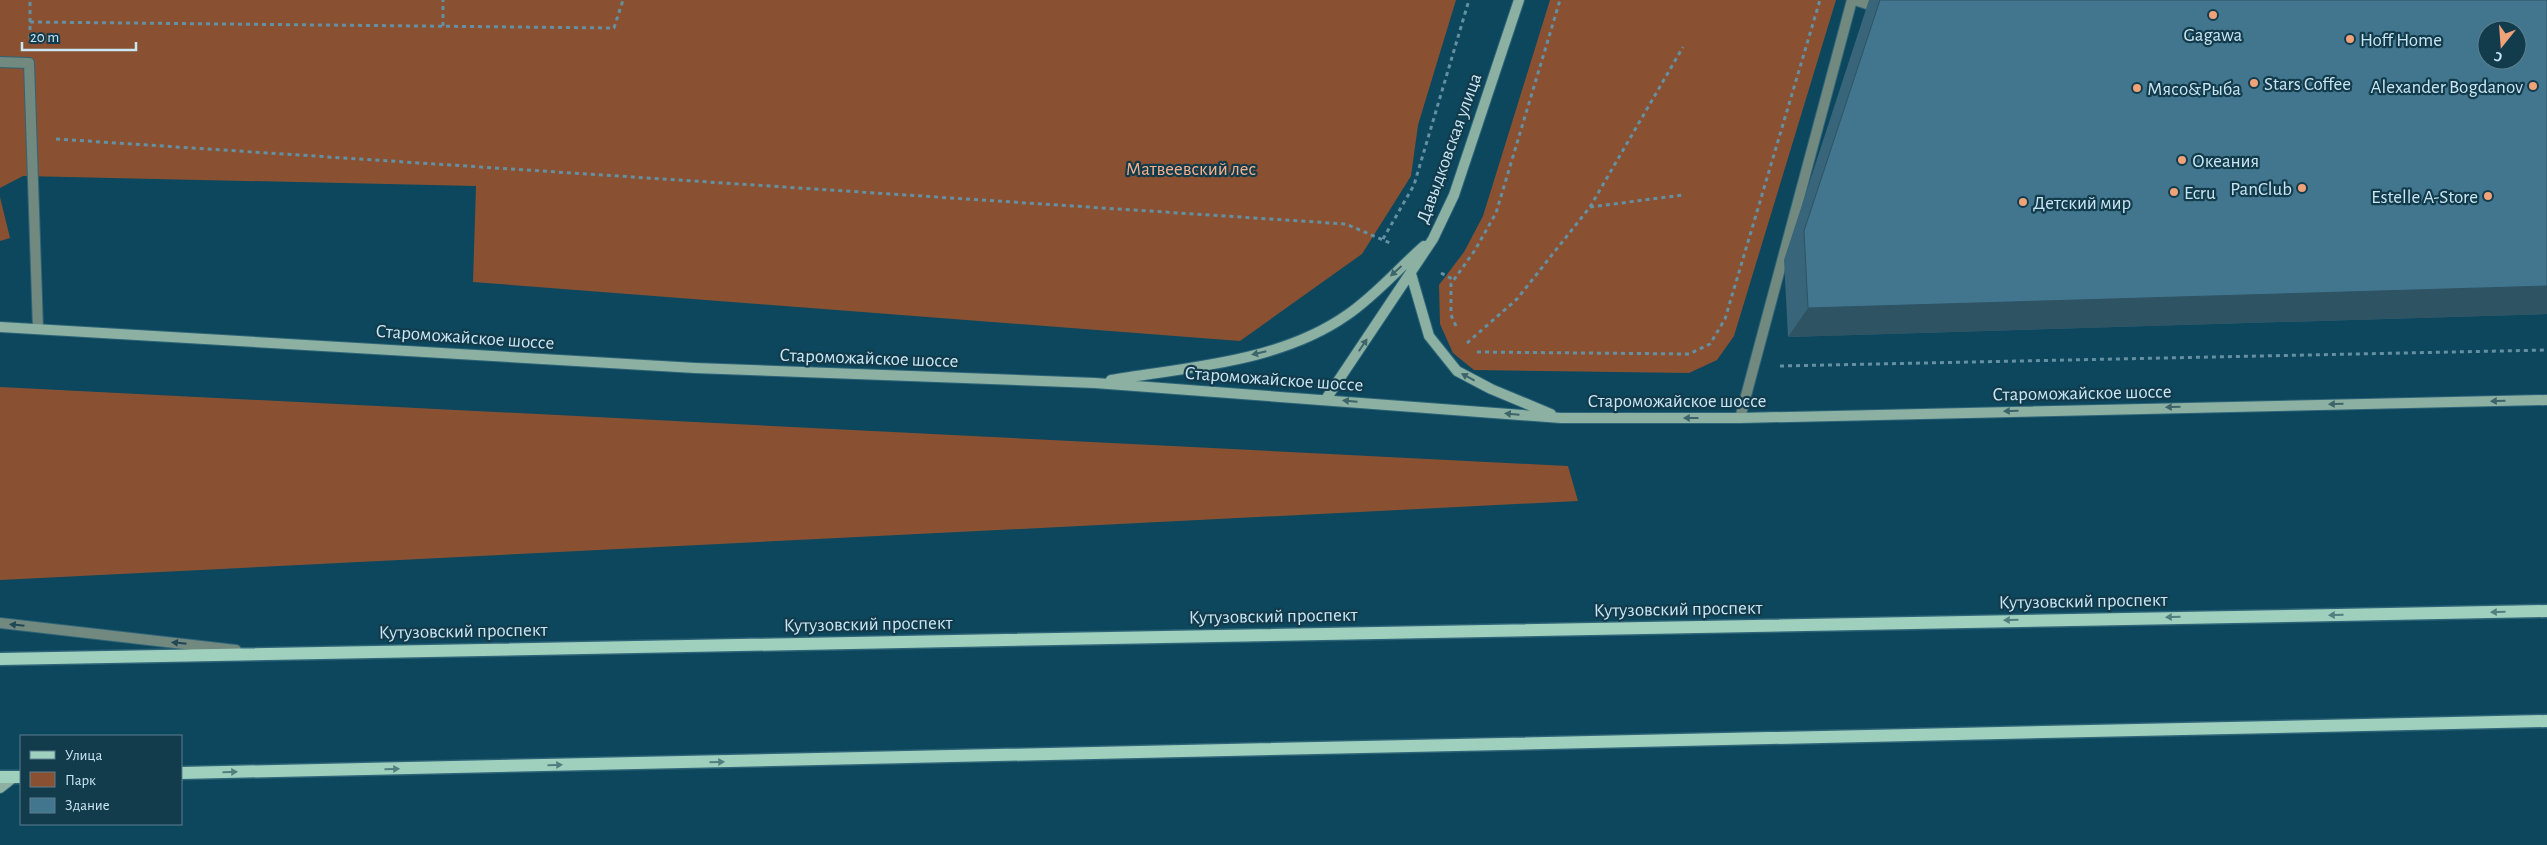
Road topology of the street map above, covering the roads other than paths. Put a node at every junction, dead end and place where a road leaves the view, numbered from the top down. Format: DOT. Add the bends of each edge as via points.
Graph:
graph roads {
  1 [pos="1519,0"];
  2 [pos="1853,0"];
  3 [pos="1867,4"];
  4 [pos="0,62"];
  5 [pos="1433,239"];
  6 [pos="1411,274"];
  7 [pos="0,327"];
  8 [pos="38,329"];
  9 [pos="1095,383"];
  10 [pos="1326,399"];
  11 [pos="2547,400"];
  12 [pos="1561,418"];
  13 [pos="1740,418"];
  14 [pos="2547,611"];
  15 [pos="0,623"];
  16 [pos="262,653"];
  17 [pos="0,659"];
  18 [pos="2547,721"];
  19 [pos="182,773"];
  20 [pos="0,777"];
  21 [pos="18,777"];
  22 [pos="0,788"];
  1 -- 5 [label="main road, Давыдковская улица" via="1454,195"];
  2 -- 3 [label="lane"];
  2 -- 13 [label="lane"];
  4 -- 8 [label="lane" via="29,63"];
  5 -- 6 [label="main road, Давыдковская улица"];
  5 -- 9 [label="main road, one-way" via="1348,314 1316,332 1275,349"];
  10 -- 6 [label="main road, Давыдковская улица, one-way"];
  12 -- 6 [label="main road, one-way" via="1457,371 1429,336"];
  7 -- 8 [label="main road, Староможайское шоссе"];
  8 -- 9 [label="main road, Староможайское шоссе" via="695,368"];
  9 -- 10 [label="main road, Староможайское шоссе"];
  12 -- 10 [label="main road, Староможайское шоссе, one-way"];
  11 -- 13 [label="main road, Староможайское шоссе, one-way"];
  13 -- 12 [label="main road, Староможайское шоссе, one-way"];
  14 -- 16 [label="main road, Кутузовский проспект, one-way"];
  16 -- 15 [label="lane, one-way"];
  16 -- 17 [label="main road, Кутузовский проспект"];
  19 -- 18 [label="main road, one-way"];
  20 -- 21 [label="main road"];
  21 -- 22 [label="main road"];
}
